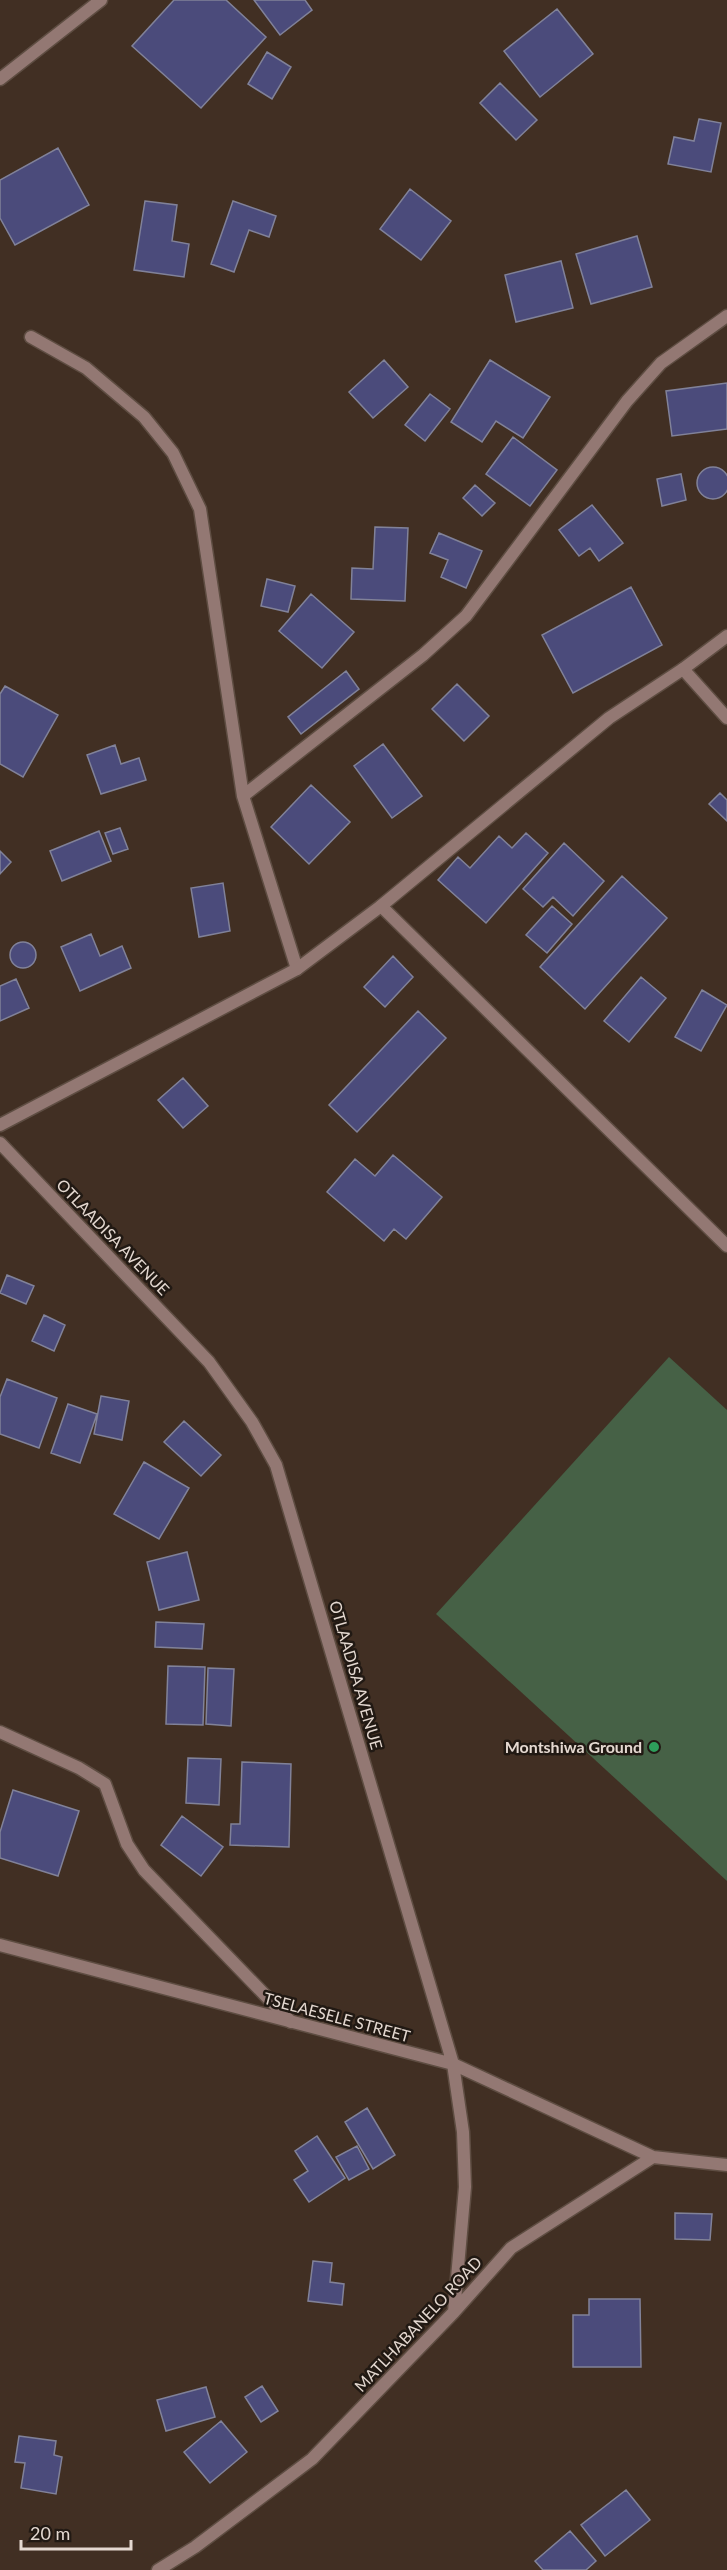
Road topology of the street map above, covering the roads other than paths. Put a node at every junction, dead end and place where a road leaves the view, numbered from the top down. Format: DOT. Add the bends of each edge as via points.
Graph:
graph roads {
  1 [pos="100,0"];
  2 [pos="0,79"];
  3 [pos="727,316"];
  4 [pos="32,337"];
  5 [pos="727,636"];
  6 [pos="683,669"];
  7 [pos="727,718"];
  8 [pos="243,796"];
  9 [pos="381,906"];
  10 [pos="297,969"];
  11 [pos="0,1125"];
  12 [pos="0,1143"];
  13 [pos="727,1246"];
  14 [pos="0,1732"];
  15 [pos="0,1945"];
  16 [pos="291,2022"];
  17 [pos="453,2064"];
  18 [pos="653,2157"];
  19 [pos="727,2165"];
  20 [pos="454,2312"];
  21 [pos="158,2570"];
  1 -- 2 [label="street"];
  3 -- 8 [label="street" via="661,363 627,401 466,616 423,655"];
  4 -- 8 [label="street" via="86,368 144,417 173,453 200,509"];
  5 -- 6 [label="street"];
  6 -- 7 [label="street"];
  6 -- 9 [label="street" via="609,718"];
  8 -- 10 [label="street"];
  9 -- 10 [label="street"];
  9 -- 13 [label="street"];
  10 -- 11 [label="street"];
  12 -- 17 [label="street, OTLAADISA AVENUE" via="209,1362 252,1422 276,1465"];
  14 -- 16 [label="street" via="105,1784 127,1844 144,1870"];
  15 -- 16 [label="street, TSELAESELE STREET"];
  16 -- 17 [label="street, TSELAESELE STREET"];
  17 -- 18 [label="street, TSELAESELE STREET"];
  17 -- 20 [label="street, OTLAADISA AVENUE" via="464,2132 465,2187"];
  18 -- 19 [label="street"];
  18 -- 20 [label="street, MATLHABANELO ROAD" via="511,2248"];
  20 -- 21 [label="street, MATLHABANELO ROAD" via="312,2458 195,2547"];
}
